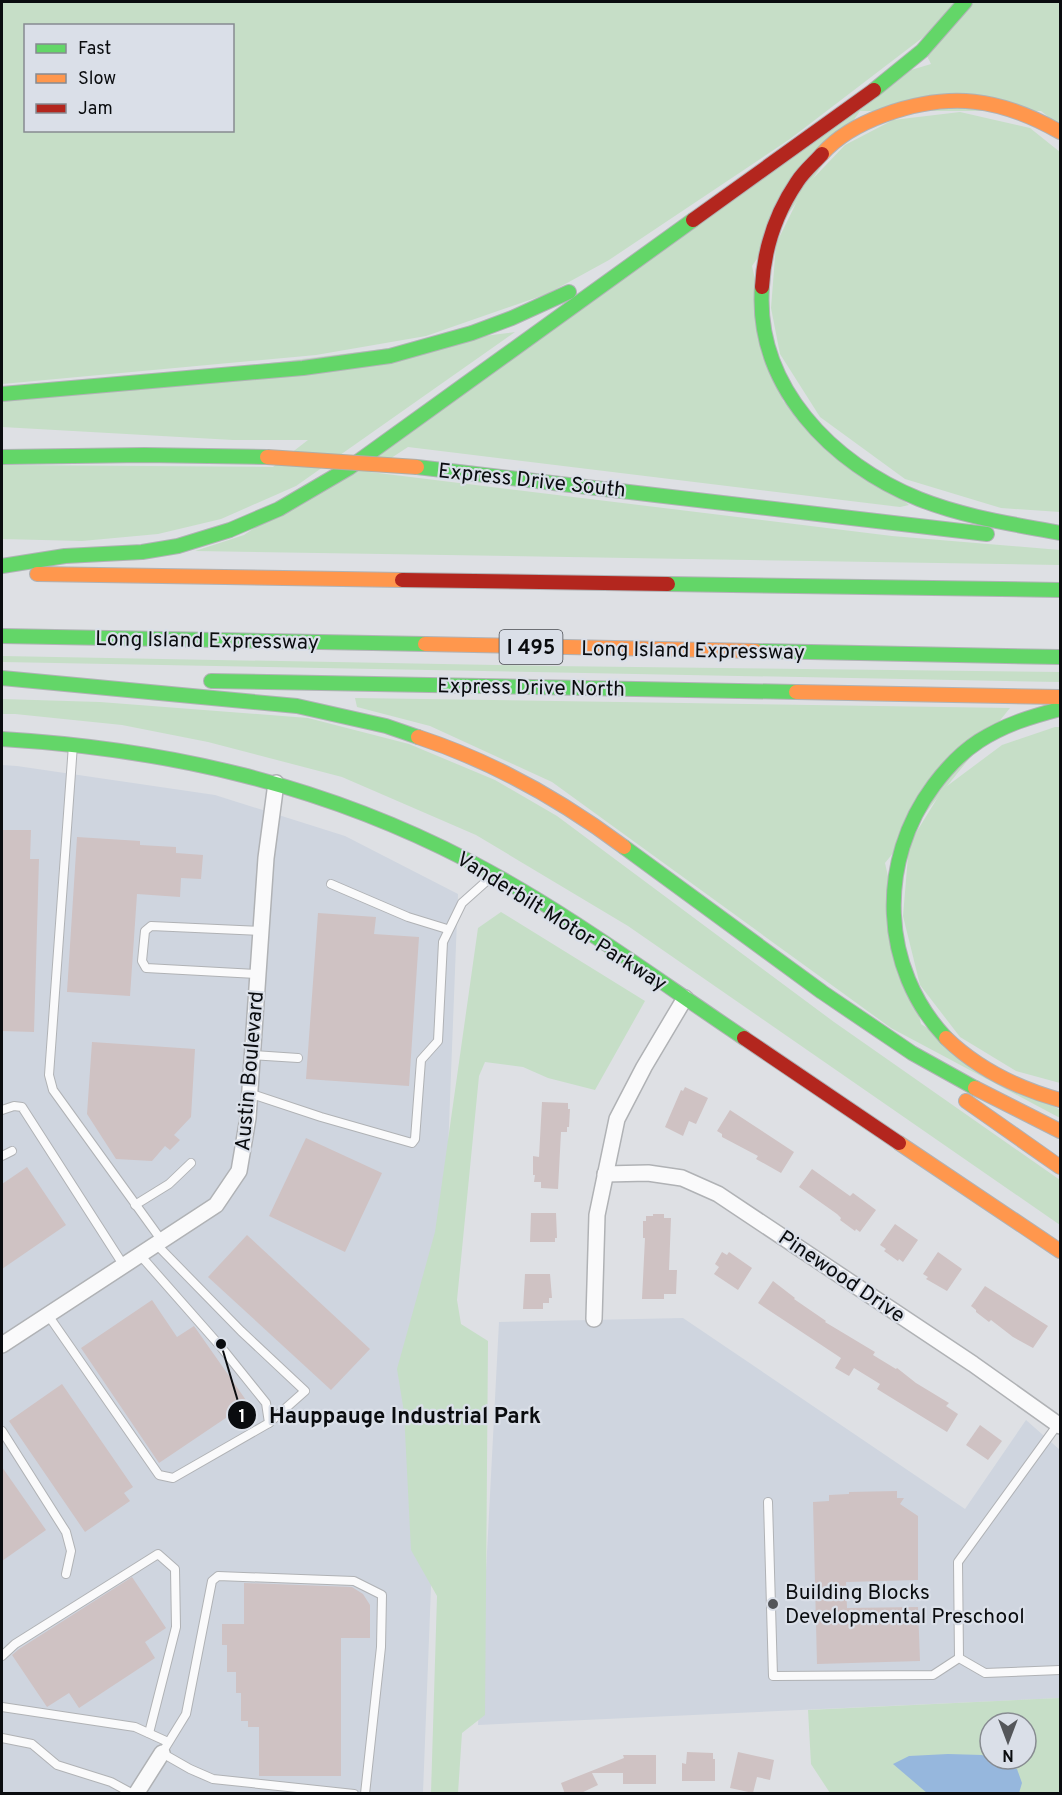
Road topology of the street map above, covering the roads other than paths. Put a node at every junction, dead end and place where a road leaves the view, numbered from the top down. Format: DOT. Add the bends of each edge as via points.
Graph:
graph roads {
  1 [pos="965,2"];
  2 [pos="1060,132"];
  3 [pos="675,231"];
  4 [pos="2,394"];
  5 [pos="25,443"];
  6 [pos="144,455"];
  7 [pos="2,457"];
  8 [pos="1060,533"];
  9 [pos="1060,540"];
  10 [pos="2,566"];
  11 [pos="2,574"];
  12 [pos="1060,590"];
  13 [pos="2,636"];
  14 [pos="1060,657"];
  15 [pos="2,677"];
  16 [pos="164,680"];
  17 [pos="198,680"];
  18 [pos="1060,697"];
  19 [pos="1060,709"];
  20 [pos="2,739"];
  21 [pos="74,744"];
  22 [pos="276,783"];
  23 [pos="494,875"];
  24 [pos="331,884"];
  25 [pos="447,929"];
  26 [pos="261,932"];
  27 [pos="257,974"];
  28 [pos="685,998"];
  29 [pos="867,1024"];
  30 [pos="252,1055"];
  31 [pos="298,1058"];
  32 [pos="249,1093"];
  33 [pos="1060,1100"];
  34 [pos="2,1110"];
  35 [pos="1060,1131"];
  36 [pos="12,1151"];
  37 [pos="2,1156"];
  38 [pos="191,1163"];
  39 [pos="1060,1167"];
  40 [pos="605,1174"];
  41 [pos="135,1204"];
  42 [pos="159,1243"];
  43 [pos="1060,1251"];
  44 [pos="140,1255"];
  45 [pos="124,1266"];
  46 [pos="48,1315"];
  47 [pos="594,1319"];
  48 [pos="2,1345"];
  49 [pos="269,1422"];
  50 [pos="1059,1425"];
  51 [pos="2,1431"];
  52 [pos="768,1502"];
  53 [pos="66,1574"];
  54 [pos="2,1656"];
  55 [pos="959,1658"];
  56 [pos="1060,1670"];
  57 [pos="2,1707"];
  58 [pos="149,1733"];
  59 [pos="2,1738"];
  60 [pos="165,1747"];
  61 [pos="134,1794"];
  62 [pos="354,1794"];
  63 [pos="365,1794"];
  1 -- 3 [label="main road" via="904,66"];
  2 -- 8 [label="main road" via="1024,112 965,100 924,103 879,115 823,152 793,188 769,237 760,290 764,330 777,373 802,414 836,449 877,478 924,501 975,517"];
  3 -- 4 [label="main road" via="540,306 471,334 410,351 312,367"];
  3 -- 10 [label="main road" via="340,474 287,505 243,525 172,547"];
  5 -- 6 [label="main road"];
  6 -- 7 [label="main road, Express Drive South"];
  6 -- 9 [label="main road, Express Drive South, bridge" via="267,457 417,467 901,525"];
  11 -- 12 [label="main road"];
  13 -- 14 [label="main road, Long Island Expressway / I 495"];
  15 -- 16 [label="main road"];
  15 -- 29 [label="main road" via="297,706 377,723 460,751 582,816"];
  17 -- 18 [label="main road, Express Drive North"];
  19 -- 33 [label="main road" via="1032,715 993,733 944,770 921,801 903,838 894,876 892,909 896,945 907,978 924,1010 944,1035 989,1071"];
  20 -- 21 [label="main road, Vanderbilt Motor Parkway"];
  21 -- 22 [label="main road, Vanderbilt Motor Parkway" via="180,759"];
  21 -- 41 [label="lane" via="49,1075 53,1090"];
  22 -- 23 [label="main road, Vanderbilt Motor Parkway" via="389,823"];
  22 -- 26 [label="street, Austin Boulevard"];
  23 -- 25 [label="lane" via="471,892"];
  23 -- 28 [label="main road, Vanderbilt Motor Parkway"];
  24 -- 25 [label="lane"];
  25 -- 32 [label="lane" via="438,1041 421,1060 412,1143"];
  26 -- 27 [label="street, Austin Boulevard"];
  26 -- 27 [label="lane" via="152,926 145,931 142,961 146,968"];
  27 -- 30 [label="street, Austin Boulevard"];
  28 -- 40 [label="street" via="617,1119"];
  28 -- 43 [label="main road, Vanderbilt Motor Parkway"];
  29 -- 35 [label="main road" via="970,1086"];
  29 -- 39 [label="main road" via="951,1090"];
  30 -- 31 [label="lane"];
  30 -- 32 [label="street, Austin Boulevard"];
  32 -- 42 [label="street, Austin Boulevard" via="239,1171 216,1205"];
  34 -- 45 [label="lane" via="22,1107"];
  36 -- 37 [label="lane"];
  38 -- 41 [label="lane" via="169,1184"];
  40 -- 47 [label="street" via="597,1215"];
  40 -- 50 [label="street, Pinewood Drive" via="648,1173 682,1178 718,1194"];
  41 -- 42 [label="lane"];
  42 -- 44 [label="street, Austin Boulevard"];
  42 -- 49 [label="lane" via="241,1331 305,1391"];
  44 -- 45 [label="street, Austin Boulevard"];
  44 -- 49 [label="lane" via="266,1403"];
  45 -- 46 [label="street, Austin Boulevard"];
  46 -- 48 [label="street, Austin Boulevard"];
  46 -- 49 [label="lane" via="159,1475 173,1478"];
  50 -- 55 [label="lane" via="958,1562"];
  51 -- 53 [label="lane" via="66,1532 70,1551"];
  52 -- 55 [label="lane" via="773,1676 933,1675"];
  54 -- 58 [label="lane" via="158,1554 175,1569 176,1627"];
  55 -- 56 [label="lane" via="985,1673"];
  57 -- 58 [label="lane" via="135,1727"];
  58 -- 60 [label="lane"];
  59 -- 61 [label="lane" via="32,1744 57,1765 111,1782"];
  60 -- 61 [label="street"];
  60 -- 62 [label="lane" via="190,1769 213,1779"];
  60 -- 63 [label="lane" via="186,1714 212,1581 218,1575 354,1581 381,1595 381,1647"];
}
